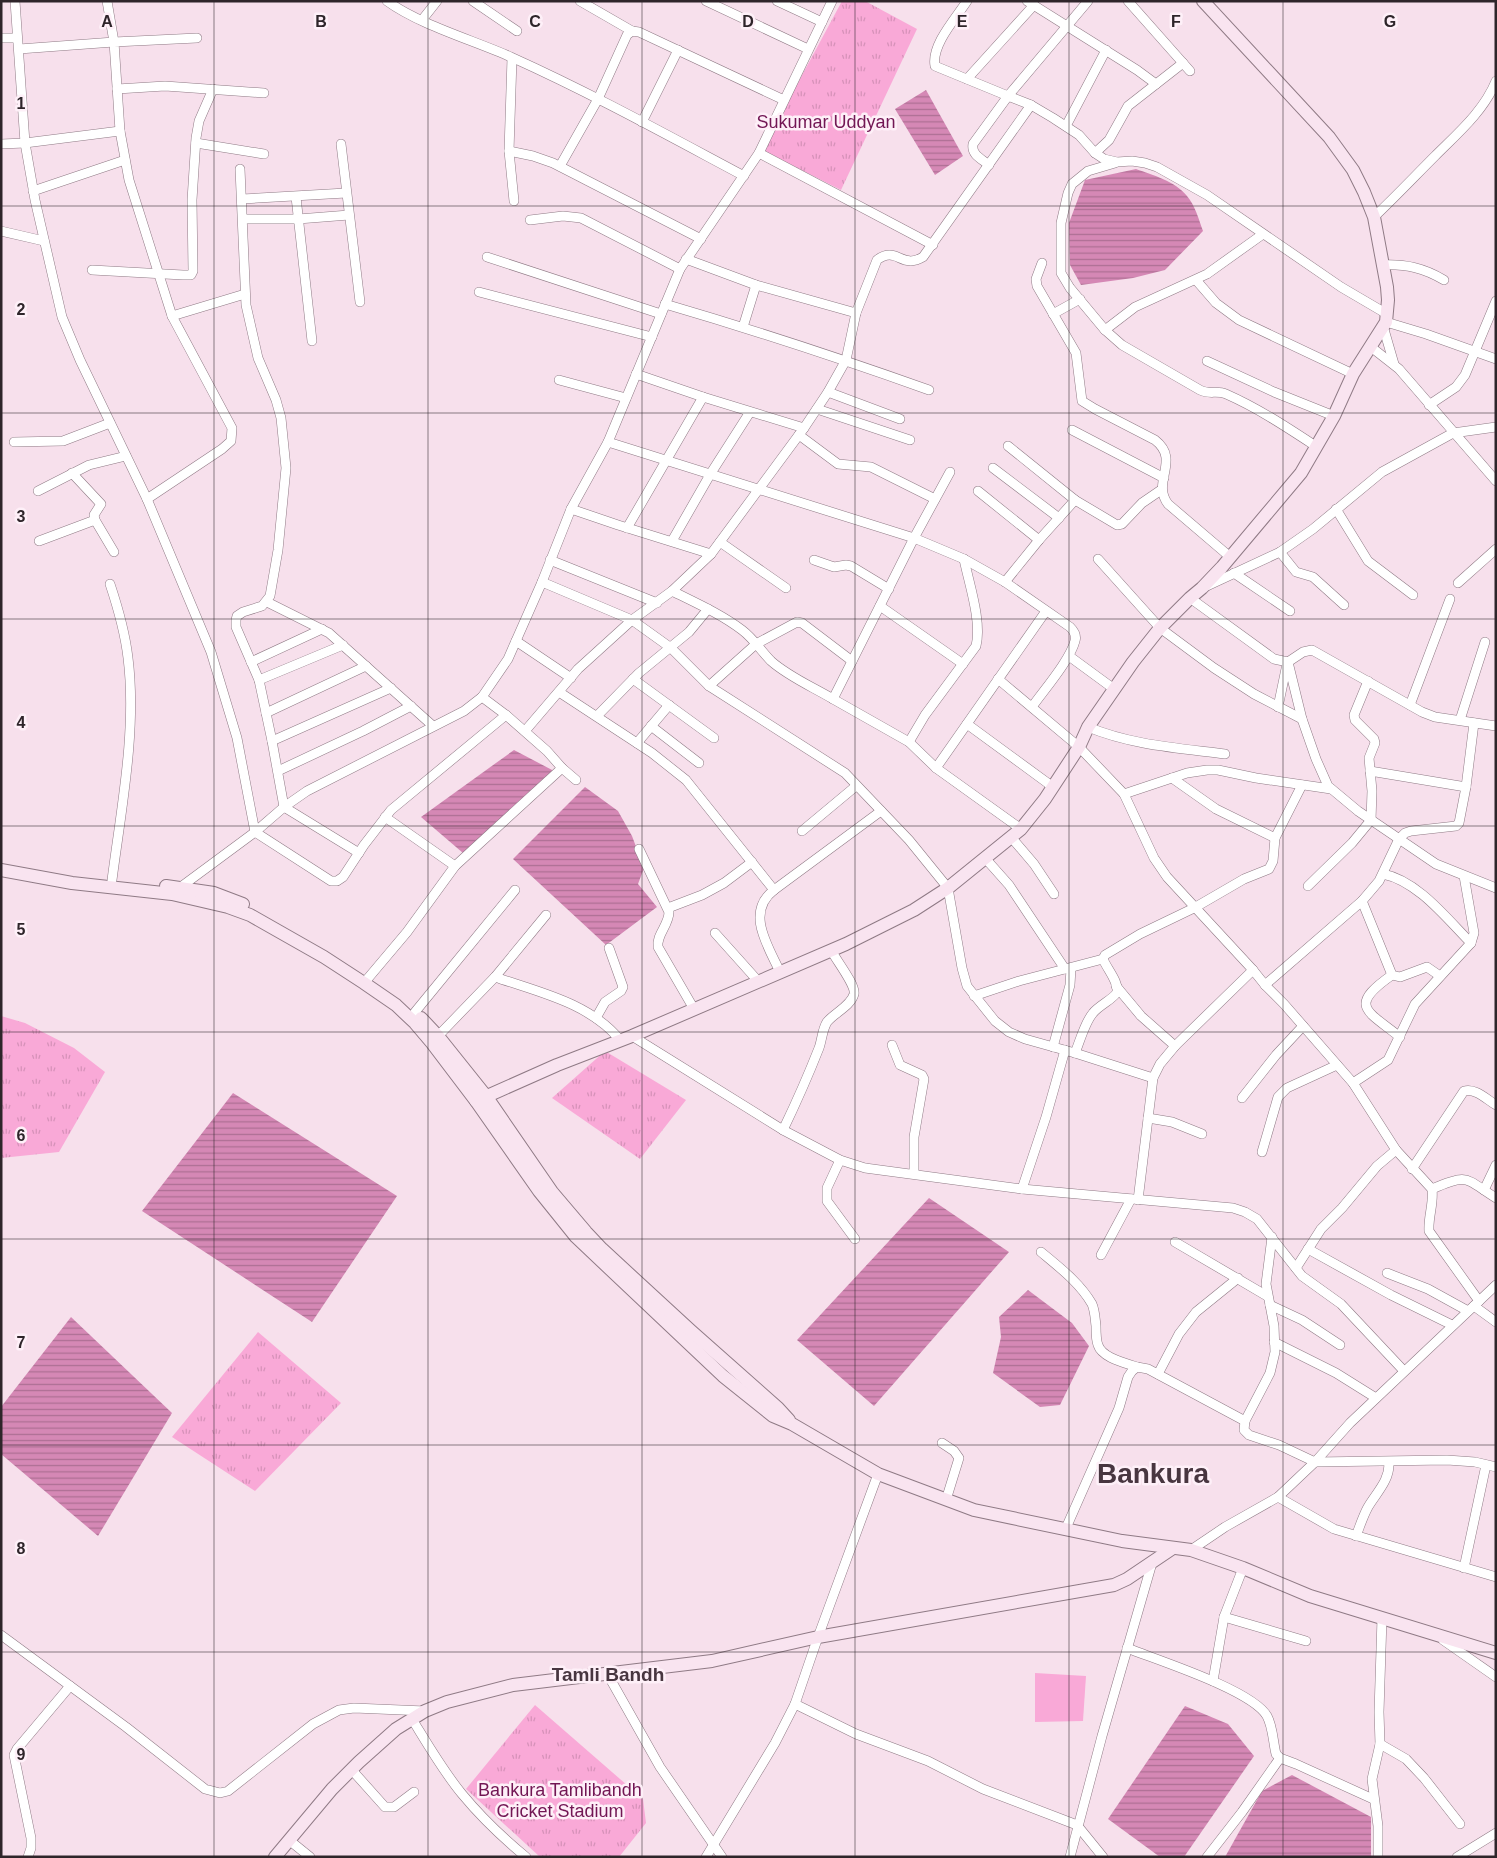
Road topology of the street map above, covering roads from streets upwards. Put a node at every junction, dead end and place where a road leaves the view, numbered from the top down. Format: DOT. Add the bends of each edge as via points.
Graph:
graph roads {
  1 [pos="15,1"];
  2 [pos="107,1"];
  3 [pos="387,1"];
  4 [pos="437,1"];
  5 [pos="473,1"];
  6 [pos="580,1"];
  7 [pos="706,1"];
  8 [pos="777,1"];
  9 [pos="832,1"];
  10 [pos="967,1"];
  11 [pos="1088,1"];
  12 [pos="1128,1"];
  13 [pos="1203,1"];
  14 [pos="1031,3"];
  15 [pos="422,20"];
  16 [pos="822,22"];
  17 [pos="1068,26"];
  18 [pos="517,31"];
  19 [pos="632,31"];
  20 [pos="1,38"];
  21 [pos="17,38"];
  22 [pos="197,38"];
  23 [pos="114,42"];
  24 [pos="19,49"];
  25 [pos="808,49"];
  26 [pos="678,50"];
  27 [pos="1106,50"];
  28 [pos="512,58"];
  29 [pos="1183,63"];
  30 [pos="1190,71"];
  31 [pos="967,79"];
  32 [pos="1496,81"];
  33 [pos="1156,84"];
  34 [pos="117,89"];
  35 [pos="214,89"];
  36 [pos="264,93"];
  37 [pos="1008,96"];
  38 [pos="598,99"];
  39 [pos="784,100"];
  40 [pos="1031,106"];
  41 [pos="642,122"];
  42 [pos="1066,126"];
  43 [pos="120,131"];
  44 [pos="25,143"];
  45 [pos="196,143"];
  46 [pos="1,144"];
  47 [pos="341,144"];
  48 [pos="509,151"];
  49 [pos="1096,153"];
  50 [pos="264,154"];
  51 [pos="759,154"];
  52 [pos="125,160"];
  53 [pos="1117,162"];
  54 [pos="990,164"];
  55 [pos="560,166"];
  56 [pos="240,169"];
  57 [pos="744,176"];
  58 [pos="33,191"];
  59 [pos="346,193"];
  60 [pos="296,197"];
  61 [pos="242,199"];
  62 [pos="514,201"];
  63 [pos="349,214"];
  64 [pos="1374,217"];
  65 [pos="243,219"];
  66 [pos="298,219"];
  67 [pos="530,220"];
  68 [pos="1,231"];
  69 [pos="1263,234"];
  70 [pos="701,239"];
  71 [pos="44,241"];
  72 [pos="933,245"];
  73 [pos="487,256"];
  74 [pos="686,259"];
  75 [pos="1042,263"];
  76 [pos="1383,265"];
  77 [pos="680,268"];
  78 [pos="92,270"];
  79 [pos="158,274"];
  80 [pos="1196,280"];
  81 [pos="1444,280"];
  82 [pos="756,285"];
  83 [pos="479,292"];
  84 [pos="245,294"];
  85 [pos="1080,299"];
  86 [pos="1496,301"];
  87 [pos="360,302"];
  88 [pos="665,304"];
  89 [pos="856,313"];
  90 [pos="661,314"];
  91 [pos="1052,314"];
  92 [pos="172,316"];
  93 [pos="1385,321"];
  94 [pos="743,327"];
  95 [pos="1105,330"];
  96 [pos="652,337"];
  97 [pos="312,341"];
  98 [pos="1371,347"];
  99 [pos="1474,351"];
  100 [pos="1496,359"];
  101 [pos="846,360"];
  102 [pos="1207,361"];
  103 [pos="1394,365"];
  104 [pos="636,374"];
  105 [pos="1353,374"];
  106 [pos="558,380"];
  107 [pos="929,390"];
  108 [pos="828,392"];
  109 [pos="703,397"];
  110 [pos="626,398"];
  111 [pos="1429,405"];
  112 [pos="817,409"];
  113 [pos="750,412"];
  114 [pos="1334,416"];
  115 [pos="900,419"];
  116 [pos="110,423"];
  117 [pos="1496,427"];
  118 [pos="1072,430"];
  119 [pos="802,432"];
  120 [pos="1453,433"];
  121 [pos="910,440"];
  122 [pos="14,442"];
  123 [pos="608,442"];
  124 [pos="1008,446"];
  125 [pos="1317,447"];
  126 [pos="126,456"];
  127 [pos="666,461"];
  128 [pos="993,468"];
  129 [pos="950,472"];
  130 [pos="72,473"];
  131 [pos="711,473"];
  132 [pos="1164,478"];
  133 [pos="1496,481"];
  134 [pos="758,489"];
  135 [pos="1161,490"];
  136 [pos="38,491"];
  137 [pos="978,491"];
  138 [pos="147,499"];
  139 [pos="935,499"];
  140 [pos="1075,500"];
  141 [pos="571,509"];
  142 [pos="1336,510"];
  143 [pos="1059,518"];
  144 [pos="95,520"];
  145 [pos="627,528"];
  146 [pos="914,538"];
  147 [pos="1039,540"];
  148 [pos="39,541"];
  149 [pos="672,541"];
  150 [pos="720,542"];
  151 [pos="1496,549"];
  152 [pos="114,552"];
  153 [pos="1280,552"];
  154 [pos="711,554"];
  155 [pos="1229,556"];
  156 [pos="964,559"];
  157 [pos="1098,559"];
  158 [pos="550,560"];
  159 [pos="814,560"];
  160 [pos="1234,573"];
  161 [pos="542,582"];
  162 [pos="1005,582"];
  163 [pos="1458,583"];
  164 [pos="110,584"];
  165 [pos="786,588"];
  166 [pos="1202,588"];
  167 [pos="889,589"];
  168 [pos="672,591"];
  169 [pos="1414,595"];
  170 [pos="1190,598"];
  171 [pos="1450,599"];
  172 [pos="267,602"];
  173 [pos="657,603"];
  174 [pos="1344,605"];
  175 [pos="880,606"];
  176 [pos="708,609"];
  177 [pos="1046,611"];
  178 [pos="1290,611"];
  179 [pos="632,620"];
  180 [pos="1160,628"];
  181 [pos="322,629"];
  182 [pos="516,640"];
  183 [pos="1485,642"];
  184 [pos="756,644"];
  185 [pos="343,645"];
  186 [pos="670,648"];
  187 [pos="1069,656"];
  188 [pos="852,661"];
  189 [pos="251,662"];
  190 [pos="1288,662"];
  191 [pos="964,664"];
  192 [pos="366,666"];
  193 [pos="571,678"];
  194 [pos="633,679"];
  195 [pos="998,679"];
  196 [pos="259,680"];
  197 [pos="1368,681"];
  198 [pos="709,686"];
  199 [pos="391,688"];
  200 [pos="1114,688"];
  201 [pos="560,692"];
  202 [pos="482,697"];
  203 [pos="833,699"];
  204 [pos="668,705"];
  205 [pos="1410,705"];
  206 [pos="411,706"];
  207 [pos="1032,707"];
  208 [pos="1278,707"];
  209 [pos="266,713"];
  210 [pos="506,715"];
  211 [pos="597,716"];
  212 [pos="1302,719"];
  213 [pos="1460,720"];
  214 [pos="1474,723"];
  215 [pos="967,724"];
  216 [pos="433,726"];
  217 [pos="651,726"];
  218 [pos="1496,726"];
  219 [pos="1088,727"];
  220 [pos="525,731"];
  221 [pos="714,738"];
  222 [pos="272,741"];
  223 [pos="909,742"];
  224 [pos="637,743"];
  225 [pos="1079,746"];
  226 [pos="1225,754"];
  227 [pos="699,763"];
  228 [pos="562,768"];
  229 [pos="936,768"];
  230 [pos="278,771"];
  231 [pos="1370,772"];
  232 [pos="1172,778"];
  233 [pos="576,780"];
  234 [pos="1302,785"];
  235 [pos="856,786"];
  236 [pos="1053,787"];
  237 [pos="1466,787"];
  238 [pos="1331,789"];
  239 [pos="1124,794"];
  240 [pos="284,807"];
  241 [pos="881,811"];
  242 [pos="385,817"];
  243 [pos="1371,820"];
  244 [pos="802,831"];
  245 [pos="255,832"];
  246 [pos="1016,833"];
  247 [pos="1275,838"];
  248 [pos="1398,839"];
  249 [pos="639,849"];
  250 [pos="359,853"];
  251 [pos="985,858"];
  252 [pos="1,862"];
  253 [pos="752,862"];
  254 [pos="454,866"];
  255 [pos="1,870"];
  256 [pos="1383,874"];
  257 [pos="1464,876"];
  258 [pos="112,880"];
  259 [pos="1308,886"];
  260 [pos="948,888"];
  261 [pos="1496,888"];
  262 [pos="515,890"];
  263 [pos="774,890"];
  264 [pos="176,891"];
  265 [pos="1054,894"];
  266 [pos="1362,901"];
  267 [pos="668,908"];
  268 [pos="1194,908"];
  269 [pos="546,915"];
  270 [pos="715,933"];
  271 [pos="1471,943"];
  272 [pos="609,948"];
  273 [pos="831,950"];
  274 [pos="1104,959"];
  275 [pos="1068,969"];
  276 [pos="1254,970"];
  277 [pos="780,972"];
  278 [pos="1392,975"];
  279 [pos="1440,976"];
  280 [pos="495,977"];
  281 [pos="367,980"];
  282 [pos="758,982"];
  283 [pos="1265,985"];
  284 [pos="1116,986"];
  285 [pos="974,996"];
  286 [pos="694,1009"];
  287 [pos="415,1012"];
  288 [pos="596,1018"];
  289 [pos="1303,1026"];
  290 [pos="438,1036"];
  291 [pos="1400,1037"];
  292 [pos="626,1038"];
  293 [pos="892,1045"];
  294 [pos="1175,1046"];
  295 [pos="1053,1047"];
  296 [pos="1065,1050"];
  297 [pos="1075,1053"];
  298 [pos="1337,1065"];
  299 [pos="1153,1078"];
  300 [pos="1353,1083"];
  301 [pos="1242,1098"];
  302 [pos="481,1099"];
  303 [pos="1496,1105"];
  304 [pos="1148,1118"];
  305 [pos="783,1130"];
  306 [pos="1202,1134"];
  307 [pos="1396,1150"];
  308 [pos="1262,1152"];
  309 [pos="840,1160"];
  310 [pos="1496,1165"];
  311 [pos="1412,1169"];
  312 [pos="914,1173"];
  313 [pos="1022,1188"];
  314 [pos="1432,1189"];
  315 [pos="1484,1190"];
  316 [pos="1496,1198"];
  317 [pos="1134,1200"];
  318 [pos="1272,1237"];
  319 [pos="854,1239"];
  320 [pos="1175,1242"];
  321 [pos="1308,1249"];
  322 [pos="1041,1252"];
  323 [pos="1101,1255"];
  324 [pos="1296,1268"];
  325 [pos="1387,1273"];
  326 [pos="1238,1278"];
  327 [pos="1496,1285"];
  328 [pos="1269,1300"];
  329 [pos="1474,1306"];
  330 [pos="1496,1322"];
  331 [pos="1452,1325"];
  332 [pos="1274,1342"];
  333 [pos="1340,1345"];
  334 [pos="1137,1367"];
  335 [pos="1404,1371"];
  336 [pos="1158,1374"];
  337 [pos="1376,1398"];
  338 [pos="1245,1421"];
  339 [pos="942,1443"];
  340 [pos="1315,1462"];
  341 [pos="1389,1462"];
  342 [pos="1486,1465"];
  343 [pos="1496,1467"];
  344 [pos="878,1474"];
  345 [pos="1278,1497"];
  346 [pos="946,1500"];
  347 [pos="1066,1528"];
  348 [pos="1356,1536"];
  349 [pos="1173,1548"];
  350 [pos="1190,1550"];
  351 [pos="1152,1563"];
  352 [pos="1243,1568"];
  353 [pos="1464,1568"];
  354 [pos="1496,1577"];
  355 [pos="1224,1617"];
  356 [pos="1382,1618"];
  357 [pos="1435,1634"];
  358 [pos="1,1635"];
  359 [pos="818,1636"];
  360 [pos="1306,1641"];
  361 [pos="1127,1648"];
  362 [pos="1496,1653"];
  363 [pos="608,1675"];
  364 [pos="1496,1677"];
  365 [pos="1213,1681"];
  366 [pos="70,1686"];
  367 [pos="795,1704"];
  368 [pos="425,1711"];
  369 [pos="412,1719"];
  370 [pos="1380,1744"];
  371 [pos="1280,1758"];
  372 [pos="351,1769"];
  373 [pos="414,1792"];
  374 [pos="1374,1799"];
  375 [pos="1460,1824"];
  376 [pos="1077,1825"];
  377 [pos="1496,1833"];
  378 [pos="290,1840"];
  379 [pos="713,1842"];
  380 [pos="28,1857"];
  381 [pos="275,1857"];
  382 [pos="310,1857"];
  383 [pos="526,1857"];
  384 [pos="706,1857"];
  385 [pos="722,1857"];
  386 [pos="1070,1857"];
  387 [pos="1103,1857"];
  388 [pos="1207,1857"];
  389 [pos="1378,1857"];
  390 [pos="1456,1857"];
  1 -- 21 [label="street"];
  2 -- 23 [label="street"];
  3 -- 15 [label="street"];
  4 -- 15 [label="street"];
  5 -- 18 [label="street"];
  6 -- 19 [label="street"];
  7 -- 25 [label="street"];
  8 -- 16 [label="street"];
  9 -- 16 [label="street"];
  10 -- 31 [label="street" via="933,58 935,66"];
  11 -- 17 [label="street"];
  12 -- 29 [label="street"];
  13 -- 64 [label="street" via="1329,138 1353,170"];
  14 -- 17 [label="street"];
  14 -- 31 [label="street"];
  15 -- 28 [label="street"];
  16 -- 25 [label="street"];
  17 -- 27 [label="street"];
  17 -- 37 [label="street"];
  19 -- 26 [label="street"];
  19 -- 38 [label="street" via="627,35"];
  20 -- 21 [label="street"];
  21 -- 24 [label="street"];
  22 -- 23 [label="street"];
  23 -- 24 [label="street"];
  23 -- 34 [label="street"];
  24 -- 44 [label="street"];
  25 -- 39 [label="street"];
  26 -- 39 [label="street"];
  26 -- 41 [label="street"];
  27 -- 33 [label="street"];
  27 -- 42 [label="street"];
  28 -- 38 [label="street"];
  28 -- 48 [label="street"];
  29 -- 30 [label="street"];
  29 -- 33 [label="street"];
  31 -- 37 [label="street"];
  32 -- 64 [label="street" via="1463,129"];
  33 -- 49 [label="street" via="1128,106 1109,140"];
  34 -- 35 [label="street" via="165,86"];
  34 -- 43 [label="street"];
  35 -- 36 [label="street"];
  35 -- 45 [label="street" via="199,121"];
  37 -- 40 [label="street"];
  37 -- 54 [label="street" via="973,144 974,154"];
  38 -- 41 [label="street"];
  38 -- 55 [label="street"];
  39 -- 51 [label="street"];
  40 -- 42 [label="street"];
  40 -- 54 [label="street"];
  41 -- 57 [label="street"];
  42 -- 49 [label="street"];
  43 -- 44 [label="street"];
  43 -- 52 [label="street"];
  44 -- 46 [label="street"];
  44 -- 58 [label="street"];
  45 -- 50 [label="street"];
  45 -- 79 [label="street" via="192,200 193,271 191,275"];
  47 -- 59 [label="street"];
  48 -- 55 [label="street"];
  48 -- 62 [label="street"];
  49 -- 53 [label="street"];
  51 -- 57 [label="street"];
  51 -- 72 [label="street"];
  52 -- 58 [label="street"];
  52 -- 79 [label="street" via="128,180"];
  53 -- 69 [label="street" via="1132,161 1156,167 1223,205"];
  53 -- 85 [label="street" via="1079,177 1072,184 1063,207 1061,273"];
  54 -- 72 [label="street"];
  55 -- 70 [label="street"];
  56 -- 61 [label="street"];
  57 -- 70 [label="street"];
  58 -- 71 [label="street"];
  59 -- 60 [label="street"];
  59 -- 63 [label="street"];
  60 -- 61 [label="street"];
  60 -- 66 [label="street"];
  61 -- 65 [label="street"];
  63 -- 66 [label="street"];
  63 -- 87 [label="street"];
  64 -- 76 [label="street"];
  65 -- 66 [label="street"];
  65 -- 84 [label="street"];
  66 -- 97 [label="street"];
  67 -- 77 [label="street" via="563,216 581,218"];
  68 -- 71 [label="street"];
  69 -- 80 [label="street"];
  69 -- 93 [label="street"];
  70 -- 74 [label="street"];
  71 -- 116 [label="street" via="62,317"];
  72 -- 89 [label="street" via="916,261 909,262 892,254 878,260"];
  73 -- 90 [label="street"];
  74 -- 77 [label="street"];
  74 -- 82 [label="street"];
  75 -- 91 [label="street" via="1037,286"];
  76 -- 81 [label="street" via="1414,267"];
  76 -- 93 [label="street" via="1388,300"];
  77 -- 88 [label="street"];
  78 -- 79 [label="street"];
  79 -- 92 [label="street"];
  80 -- 95 [label="street" via="1134,307"];
  80 -- 105 [label="street" via="1216,303 1239,320"];
  82 -- 89 [label="street"];
  82 -- 94 [label="street"];
  83 -- 96 [label="street"];
  84 -- 92 [label="street"];
  84 -- 172 [label="street" via="258,358 281,418 286,468 278,550"];
  85 -- 91 [label="street"];
  85 -- 95 [label="street"];
  86 -- 99 [label="street"];
  88 -- 90 [label="street"];
  88 -- 94 [label="street"];
  89 -- 101 [label="street"];
  90 -- 96 [label="street"];
  91 -- 132 [label="street" via="1076,353 1082,401 1163,446 1167,460"];
  92 -- 138 [label="street" via="233,435 232,441 222,449"];
  93 -- 98 [label="street"];
  93 -- 99 [label="street"];
  93 -- 103 [label="street"];
  94 -- 101 [label="street"];
  95 -- 125 [label="street" via="1122,346 1200,390 1221,392 1265,414"];
  96 -- 104 [label="street"];
  98 -- 103 [label="street"];
  98 -- 105 [label="street"];
  99 -- 100 [label="street"];
  99 -- 111 [label="street" via="1456,387"];
  101 -- 107 [label="street"];
  101 -- 108 [label="street"];
  102 -- 114 [label="street"];
  103 -- 111 [label="street"];
  104 -- 109 [label="street"];
  104 -- 110 [label="street"];
  105 -- 114 [label="street"];
  106 -- 110 [label="street"];
  108 -- 112 [label="street"];
  108 -- 115 [label="street"];
  109 -- 113 [label="street"];
  109 -- 127 [label="street"];
  110 -- 123 [label="street"];
  111 -- 120 [label="street"];
  112 -- 119 [label="street"];
  112 -- 121 [label="street"];
  113 -- 119 [label="street"];
  113 -- 131 [label="street"];
  114 -- 125 [label="street"];
  116 -- 122 [label="street" via="63,441"];
  116 -- 126 [label="street"];
  117 -- 120 [label="street"];
  118 -- 132 [label="street"];
  119 -- 134 [label="street"];
  119 -- 139 [label="street" via="838,464 871,467"];
  120 -- 133 [label="street"];
  120 -- 142 [label="street" via="1382,472"];
  123 -- 127 [label="street"];
  123 -- 141 [label="street"];
  124 -- 140 [label="street"];
  125 -- 155 [label="street" via="1283,496"];
  126 -- 130 [label="street" via="89,465"];
  126 -- 138 [label="street"];
  127 -- 131 [label="street"];
  127 -- 145 [label="street"];
  128 -- 143 [label="street"];
  129 -- 139 [label="street"];
  130 -- 136 [label="street"];
  130 -- 144 [label="street" via="101,504 94,515"];
  131 -- 134 [label="street"];
  131 -- 149 [label="street"];
  132 -- 135 [label="street"];
  134 -- 146 [label="street"];
  134 -- 150 [label="street"];
  135 -- 140 [label="street" via="1117,525"];
  135 -- 155 [label="street" via="1168,504"];
  137 -- 147 [label="street"];
  138 -- 245 [label="street" via="211,652 237,738"];
  139 -- 146 [label="street"];
  140 -- 143 [label="street"];
  141 -- 145 [label="street"];
  141 -- 158 [label="street"];
  142 -- 153 [label="street"];
  142 -- 169 [label="street" via="1368,561"];
  143 -- 147 [label="street"];
  144 -- 148 [label="street"];
  144 -- 152 [label="street"];
  145 -- 149 [label="street"];
  146 -- 156 [label="street"];
  146 -- 167 [label="street"];
  147 -- 162 [label="street"];
  149 -- 154 [label="street"];
  150 -- 154 [label="street"];
  150 -- 165 [label="street"];
  151 -- 163 [label="street"];
  153 -- 160 [label="street"];
  153 -- 174 [label="street" via="1296,572 1312,577"];
  154 -- 168 [label="street"];
  155 -- 166 [label="street"];
  156 -- 162 [label="street"];
  156 -- 191 [label="street" via="978,637"];
  157 -- 180 [label="street"];
  158 -- 161 [label="street"];
  158 -- 173 [label="street"];
  159 -- 167 [label="street" via="834,567 852,566"];
  160 -- 166 [label="street"];
  160 -- 178 [label="street"];
  161 -- 179 [label="street"];
  161 -- 182 [label="street"];
  162 -- 177 [label="street"];
  164 -- 258 [label="street" via="122,622 131,696 125,780"];
  166 -- 170 [label="street"];
  167 -- 175 [label="street"];
  168 -- 173 [label="street"];
  168 -- 176 [label="street"];
  170 -- 180 [label="street"];
  170 -- 190 [label="street" via="1274,659"];
  171 -- 205 [label="street"];
  172 -- 181 [label="street"];
  172 -- 189 [label="street" via="237,616 236,627"];
  173 -- 179 [label="street"];
  175 -- 188 [label="street"];
  175 -- 191 [label="street"];
  176 -- 184 [label="street" via="744,631"];
  176 -- 186 [label="street"];
  177 -- 187 [label="street" via="1070,626 1075,633 1076,640"];
  177 -- 195 [label="street"];
  179 -- 186 [label="street"];
  179 -- 193 [label="street"];
  180 -- 200 [label="street"];
  180 -- 208 [label="street" via="1214,668"];
  181 -- 185 [label="street"];
  181 -- 189 [label="street"];
  182 -- 193 [label="street"];
  182 -- 202 [label="street" via="508,659"];
  183 -- 213 [label="street"];
  184 -- 188 [label="street" via="797,622"];
  184 -- 198 [label="street"];
  184 -- 203 [label="street" via="786,672"];
  185 -- 192 [label="street"];
  185 -- 196 [label="street"];
  186 -- 194 [label="street"];
  186 -- 198 [label="street"];
  187 -- 200 [label="street"];
  187 -- 207 [label="street"];
  188 -- 203 [label="street"];
  189 -- 196 [label="street"];
  190 -- 197 [label="street" via="1312,650"];
  190 -- 208 [label="street"];
  190 -- 212 [label="street"];
  191 -- 223 [label="street"];
  192 -- 199 [label="street"];
  192 -- 209 [label="street"];
  193 -- 201 [label="street"];
  194 -- 204 [label="street"];
  194 -- 211 [label="street"];
  195 -- 207 [label="street"];
  195 -- 215 [label="street"];
  196 -- 209 [label="street"];
  197 -- 205 [label="street"];
  197 -- 231 [label="street" via="1354,716 1358,725 1374,739 1369,758"];
  198 -- 235 [label="street" via="835,766"];
  199 -- 206 [label="street"];
  199 -- 222 [label="street"];
  200 -- 219 [label="street"];
  201 -- 211 [label="street"];
  201 -- 220 [label="street"];
  202 -- 210 [label="street"];
  202 -- 216 [label="street" via="464,711"];
  203 -- 223 [label="street"];
  204 -- 217 [label="street"];
  204 -- 221 [label="street"];
  205 -- 213 [label="street" via="1434,716"];
  206 -- 216 [label="street"];
  206 -- 230 [label="street"];
  207 -- 225 [label="street"];
  208 -- 212 [label="street"];
  209 -- 222 [label="street"];
  210 -- 220 [label="street"];
  210 -- 242 [label="street"];
  211 -- 224 [label="street"];
  212 -- 238 [label="street"];
  213 -- 214 [label="street"];
  214 -- 218 [label="street"];
  214 -- 237 [label="street"];
  215 -- 229 [label="street"];
  215 -- 236 [label="street"];
  216 -- 240 [label="street" via="307,791"];
  217 -- 224 [label="street"];
  217 -- 227 [label="street"];
  219 -- 225 [label="street"];
  219 -- 226 [label="street" via="1129,741"];
  220 -- 228 [label="street"];
  222 -- 230 [label="street"];
  223 -- 229 [label="street"];
  224 -- 253 [label="street" via="686,780"];
  225 -- 236 [label="street"];
  225 -- 239 [label="street"];
  228 -- 233 [label="street"];
  228 -- 254 [label="street"];
  229 -- 246 [label="street"];
  230 -- 240 [label="street"];
  231 -- 237 [label="street"];
  231 -- 243 [label="street"];
  232 -- 234 [label="street" via="1197,771 1218,770"];
  232 -- 239 [label="street"];
  232 -- 247 [label="street" via="1216,809"];
  234 -- 238 [label="street"];
  234 -- 247 [label="street"];
  235 -- 241 [label="street"];
  235 -- 244 [label="street"];
  236 -- 246 [label="street"];
  237 -- 248 [label="street" via="1456,826 1411,831"];
  238 -- 243 [label="street"];
  239 -- 268 [label="street" via="1154,858"];
  240 -- 245 [label="street"];
  240 -- 250 [label="street"];
  241 -- 260 [label="street"];
  241 -- 263 [label="street"];
  242 -- 250 [label="street"];
  242 -- 254 [label="street"];
  243 -- 248 [label="street"];
  243 -- 259 [label="street"];
  245 -- 250 [label="street" via="331,881 343,877"];
  245 -- 264 [label="street"];
  246 -- 251 [label="street"];
  246 -- 265 [label="street"];
  247 -- 268 [label="street" via="1269,869 1244,879"];
  248 -- 256 [label="street"];
  248 -- 257 [label="street" via="1436,864"];
  249 -- 267 [label="street"];
  251 -- 260 [label="street"];
  251 -- 275 [label="street" via="1009,885"];
  252 -- 258 [label="street"];
  253 -- 263 [label="street"];
  253 -- 267 [label="street" via="724,883"];
  254 -- 281 [label="street" via="407,932"];
  255 -- 264 [label="street" via="72,883"];
  256 -- 266 [label="street"];
  256 -- 271 [label="street" via="1395,876 1413,887"];
  257 -- 261 [label="street"];
  257 -- 271 [label="street" via="1474,933"];
  258 -- 264 [label="street"];
  260 -- 273 [label="street" via="914,910"];
  260 -- 285 [label="street" via="962,968"];
  262 -- 287 [label="street"];
  263 -- 277 [label="street" via="762,904 760,928"];
  264 -- 281 [label="street" via="214,893 244,904 315,942"];
  266 -- 278 [label="street"];
  266 -- 283 [label="street"];
  267 -- 286 [label="street" via="669,918 657,942 658,947"];
  268 -- 274 [label="street" via="1113,949 1105,954"];
  268 -- 276 [label="street"];
  269 -- 280 [label="street"];
  270 -- 282 [label="street"];
  271 -- 279 [label="street"];
  272 -- 288 [label="street" via="623,987 606,1002"];
  273 -- 277 [label="street"];
  273 -- 305 [label="street" via="854,993 826,1023 803,1088"];
  274 -- 275 [label="street"];
  274 -- 284 [label="street"];
  275 -- 285 [label="street"];
  275 -- 295 [label="street" via="1070,985"];
  276 -- 283 [label="street"];
  276 -- 294 [label="street"];
  277 -- 282 [label="street"];
  278 -- 279 [label="street" via="1400,977 1427,967"];
  278 -- 291 [label="street" via="1371,991 1365,1005"];
  279 -- 291 [label="street" via="1415,1004"];
  280 -- 288 [label="street" via="567,1002"];
  280 -- 290 [label="street"];
  281 -- 287 [label="street" via="403,1000"];
  281 -- 302 [label="street" via="415,1023"];
  282 -- 286 [label="street"];
  283 -- 289 [label="street"];
  284 -- 294 [label="street" via="1141,1016"];
  284 -- 297 [label="street" via="1114,996 1092,1013"];
  285 -- 295 [label="street" via="1009,1032"];
  286 -- 292 [label="street"];
  287 -- 290 [label="street"];
  288 -- 292 [label="street"];
  289 -- 298 [label="street"];
  289 -- 301 [label="street"];
  290 -- 302 [label="street"];
  291 -- 300 [label="street" via="1388,1060"];
  292 -- 302 [label="street"];
  292 -- 305 [label="street"];
  293 -- 312 [label="street" via="900,1065 924,1079 914,1137"];
  294 -- 299 [label="street"];
  295 -- 296 [label="street"];
  296 -- 297 [label="street"];
  296 -- 313 [label="street"];
  297 -- 299 [label="street"];
  298 -- 300 [label="street"];
  298 -- 308 [label="street" via="1282,1093"];
  299 -- 304 [label="street"];
  300 -- 307 [label="street"];
  302 -- 344 [label="street" via="591,1238 792,1424"];
  303 -- 311 [label="street" via="1475,1091 1464,1091"];
  304 -- 306 [label="street" via="1172,1122"];
  304 -- 317 [label="street"];
  305 -- 309 [label="street"];
  307 -- 311 [label="street"];
  307 -- 321 [label="street" via="1377,1166"];
  309 -- 312 [label="street" via="864,1168"];
  309 -- 319 [label="street" via="827,1188 827,1201"];
  310 -- 315 [label="street"];
  311 -- 314 [label="street"];
  312 -- 313 [label="street"];
  313 -- 317 [label="street"];
  314 -- 315 [label="street" via="1461,1178"];
  314 -- 329 [label="street" via="1430,1232"];
  315 -- 316 [label="street"];
  317 -- 318 [label="street" via="1233,1208 1257,1219"];
  317 -- 323 [label="street"];
  318 -- 324 [label="street"];
  318 -- 328 [label="street" via="1266,1284"];
  320 -- 326 [label="street"];
  321 -- 324 [label="street"];
  321 -- 331 [label="street"];
  322 -- 334 [label="street" via="1087,1296 1093,1306 1100,1350"];
  324 -- 335 [label="street" via="1341,1304"];
  325 -- 329 [label="street"];
  326 -- 328 [label="street"];
  326 -- 336 [label="street" via="1196,1312 1179,1334"];
  327 -- 329 [label="street"];
  328 -- 332 [label="street"];
  328 -- 333 [label="street"];
  329 -- 330 [label="street"];
  329 -- 331 [label="street"];
  331 -- 335 [label="street"];
  332 -- 337 [label="street" via="1336,1373"];
  332 -- 338 [label="street" via="1270,1373"];
  334 -- 336 [label="street"];
  334 -- 347 [label="street" via="1128,1377 1119,1408"];
  335 -- 337 [label="street"];
  336 -- 338 [label="street"];
  337 -- 340 [label="street"];
  338 -- 340 [label="street" via="1244,1430 1248,1435"];
  339 -- 346 [label="street" via="959,1458"];
  340 -- 341 [label="street"];
  340 -- 345 [label="street"];
  341 -- 342 [label="street" via="1447,1460"];
  341 -- 348 [label="street" via="1387,1479 1367,1510"];
  342 -- 343 [label="street"];
  342 -- 353 [label="street"];
  344 -- 346 [label="street"];
  344 -- 359 [label="street"];
  345 -- 348 [label="street" via="1325,1525"];
  345 -- 350 [label="street"];
  346 -- 347 [label="street" via="974,1510"];
  347 -- 349 [label="street"];
  348 -- 353 [label="street"];
  349 -- 350 [label="street"];
  349 -- 351 [label="street"];
  350 -- 352 [label="street"];
  351 -- 359 [label="street" via="1114,1585"];
  351 -- 361 [label="street"];
  352 -- 355 [label="street"];
  352 -- 356 [label="street" via="1310,1596"];
  353 -- 354 [label="street"];
  355 -- 360 [label="street"];
  355 -- 365 [label="street"];
  356 -- 357 [label="street"];
  356 -- 370 [label="street"];
  357 -- 362 [label="street"];
  357 -- 364 [label="street"];
  358 -- 366 [label="street"];
  359 -- 363 [label="street" via="712,1662"];
  359 -- 367 [label="street"];
  361 -- 365 [label="street"];
  361 -- 376 [label="street"];
  363 -- 368 [label="street" via="513,1685"];
  363 -- 379 [label="street" via="660,1767"];
  365 -- 371 [label="street" via="1233,1689 1263,1711 1268,1717 1276,1754"];
  366 -- 368 [label="street" via="188,1777 214,1793 228,1791 313,1724 339,1710"];
  366 -- 380 [label="street" via="14,1755 31,1838"];
  367 -- 376 [label="street" via="856,1734 928,1761 983,1789"];
  367 -- 379 [label="street" via="775,1743"];
  368 -- 369 [label="street"];
  369 -- 372 [label="street"];
  369 -- 383 [label="street" via="462,1794"];
  370 -- 374 [label="street" via="1372,1779"];
  370 -- 375 [label="street" via="1406,1759"];
  371 -- 374 [label="street"];
  371 -- 388 [label="street"];
  372 -- 373 [label="street" via="385,1807 394,1807"];
  372 -- 378 [label="street"];
  374 -- 389 [label="street"];
  376 -- 386 [label="street"];
  376 -- 387 [label="street"];
  377 -- 390 [label="street"];
  378 -- 381 [label="street"];
  378 -- 382 [label="street"];
  379 -- 384 [label="street"];
  379 -- 385 [label="street"];
}
